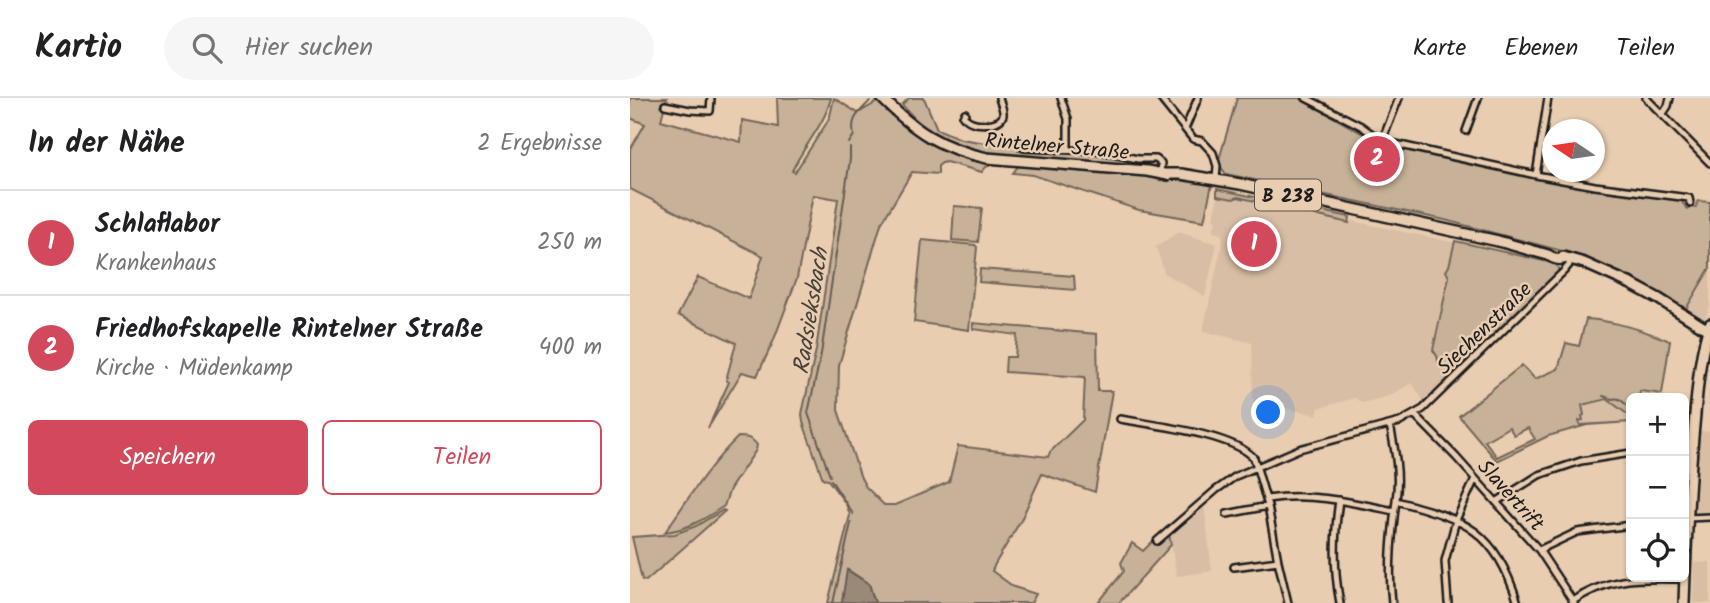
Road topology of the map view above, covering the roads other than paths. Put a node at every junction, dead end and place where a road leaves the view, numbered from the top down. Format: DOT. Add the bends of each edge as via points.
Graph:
graph roads {
  1 [pos="711,98"];
  2 [pos="881,98"];
  3 [pos="999,98"];
  4 [pos="1061,98"];
  5 [pos="1160,98"];
  6 [pos="1198,98"];
  7 [pos="1306,98"];
  8 [pos="1399,98"];
  9 [pos="1478,98"];
  10 [pos="1548,98"];
  11 [pos="1646,98"];
  12 [pos="1670,98"];
  13 [pos="665,105"];
  14 [pos="965,113"];
  15 [pos="1662,115"];
  16 [pos="1185,128"];
  17 [pos="1466,131"];
  18 [pos="1382,141"];
  19 [pos="1024,148"];
  20 [pos="1068,149"];
  21 [pos="1710,163"];
  22 [pos="1162,173"];
  23 [pos="1536,175"];
  24 [pos="1216,179"];
  25 [pos="1690,203"];
  26 [pos="1568,259"];
  27 [pos="1709,328"];
  28 [pos="1415,415"];
  29 [pos="1120,419"];
  30 [pos="1390,425"];
  31 [pos="1689,446"];
  32 [pos="1626,454"];
  33 [pos="1256,467"];
  34 [pos="1475,480"];
  35 [pos="1339,500"];
  36 [pos="1396,501"];
  37 [pos="1496,502"];
  38 [pos="1267,503"];
  39 [pos="1394,511"];
  40 [pos="1227,514"];
  41 [pos="1710,517"];
  42 [pos="1689,518"];
  43 [pos="1457,520"];
  44 [pos="1626,526"];
  45 [pos="1157,541"];
  46 [pos="1539,550"];
  47 [pos="1278,561"];
  48 [pos="1234,568"];
  49 [pos="1626,580"];
  50 [pos="1685,582"];
  51 [pos="1574,602"];
  52 [pos="1288,603"];
  53 [pos="1340,603"];
  54 [pos="1392,603"];
  55 [pos="1448,603"];
  56 [pos="1518,603"];
  57 [pos="1684,603"];
  1 -- 13 [label="street" via="710,111"];
  2 -- 22 [label="main road, Rintelner Straße / B 238" via="920,132 972,155"];
  3 -- 14 [label="street" via="1003,117 999,121 979,123 966,119"];
  4 -- 20 [label="street" via="1068,119"];
  5 -- 16 [label="street"];
  6 -- 16 [label="street"];
  7 -- 18 [label="street"];
  8 -- 18 [label="street"];
  9 -- 17 [label="street"];
  10 -- 23 [label="street"];
  11 -- 15 [label="street"];
  12 -- 15 [label="street"];
  15 -- 21 [label="street"];
  16 -- 24 [label="street" via="1213,153"];
  18 -- 23 [label="street"];
  19 -- 20 [label="street"];
  20 -- 22 [label="street" via="1156,159"];
  22 -- 24 [label="main road, Rintelner Straße / B 238"];
  23 -- 25 [label="street" via="1689,198"];
  24 -- 26 [label="main road, Rintelner Straße / B 238"];
  26 -- 27 [label="main road, Rintelner Straße / B 238" via="1603,271"];
  26 -- 28 [label="street, Siechenstraße" via="1569,265 1537,299"];
  27 -- 31 [label="main road, B 238"];
  28 -- 30 [label="street"];
  28 -- 34 [label="street, Slavertrift"];
  29 -- 33 [label="street" via="1200,433 1237,446 1250,453"];
  30 -- 33 [label="street" via="1299,449"];
  30 -- 36 [label="street" via="1396,454"];
  32 -- 37 [label="street" via="1581,461 1539,475"];
  33 -- 38 [label="street"];
  33 -- 45 [label="street" via="1236,476"];
  34 -- 37 [label="street, Slavertrift"];
  34 -- 43 [label="street"];
  35 -- 38 [label="street" via="1283,497"];
  35 -- 39 [label="street"];
  35 -- 53 [label="street" via="1334,555"];
  36 -- 39 [label="street"];
  36 -- 43 [label="street"];
  37 -- 46 [label="street, Slavertrift"];
  38 -- 40 [label="street"];
  38 -- 47 [label="street"];
  39 -- 54 [label="street"];
  41 -- 42 [label="street"];
  43 -- 55 [label="street" via="1445,561"];
  43 -- 56 [label="street" via="1492,548"];
  44 -- 46 [label="street" via="1577,532"];
  46 -- 51 [label="street, Slavertrift"];
  47 -- 48 [label="street"];
  47 -- 52 [label="street"];
  49 -- 51 [label="street" via="1601,585"];
  50 -- 57 [label="main road, B 238"];
}
